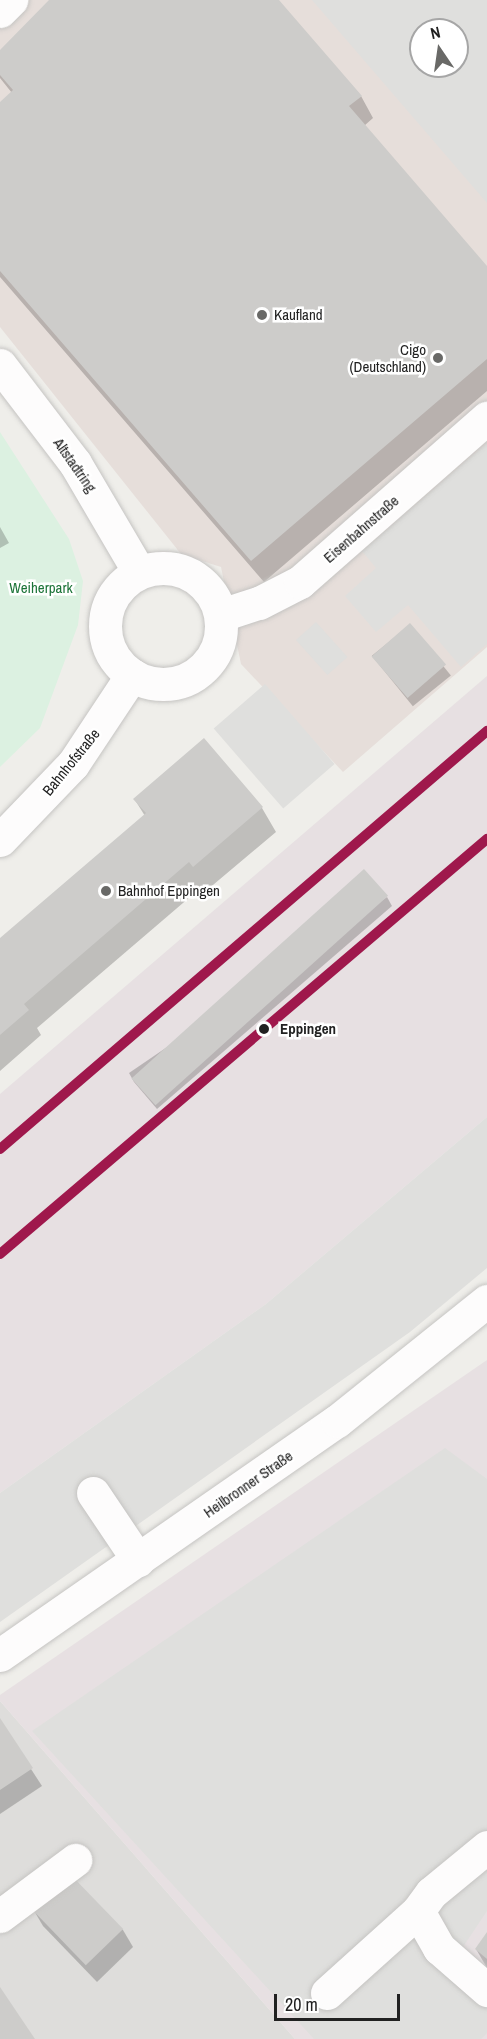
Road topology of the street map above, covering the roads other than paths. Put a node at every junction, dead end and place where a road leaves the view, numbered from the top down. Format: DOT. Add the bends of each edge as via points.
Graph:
graph roads {
  1 [pos="11,0"];
  2 [pos="0,10"];
  3 [pos="0,365"];
  4 [pos="487,418"];
  5 [pos="139,572"];
  6 [pos="221,615"];
  7 [pos="132,675"];
  8 [pos="0,840"];
  9 [pos="487,1301"];
  10 [pos="93,1492"];
  11 [pos="138,1560"];
  12 [pos="0,1655"];
  13 [pos="487,1847"];
  14 [pos="75,1860"];
  15 [pos="418,1911"];
  16 [pos="0,1916"];
  17 [pos="487,1990"];
  18 [pos="327,1994"];
  1 -- 2 [label="street"];
  3 -- 5 [label="street, Altstadtring" via="75,463"];
  4 -- 6 [label="street, Eisenbahnstraße" via="300,582 259,603"];
  5 -- 6 [label="street" via="160,567 190,574 207,586"];
  5 -- 7 [label="street" via="114,594 105,627 110,650"];
  6 -- 7 [label="street" via="217,648 196,674 164,684"];
  7 -- 8 [label="street, Bahnhofstraße" via="73,764"];
  9 -- 11 [label="street, Heilbronner Straße" via="337,1421"];
  10 -- 11 [label="street"];
  11 -- 12 [label="street, Heilbronner Straße"];
  13 -- 15 [label="street" via="431,1893"];
  14 -- 16 [label="street"];
  15 -- 17 [label="street" via="439,1948"];
  15 -- 18 [label="street"];
}
